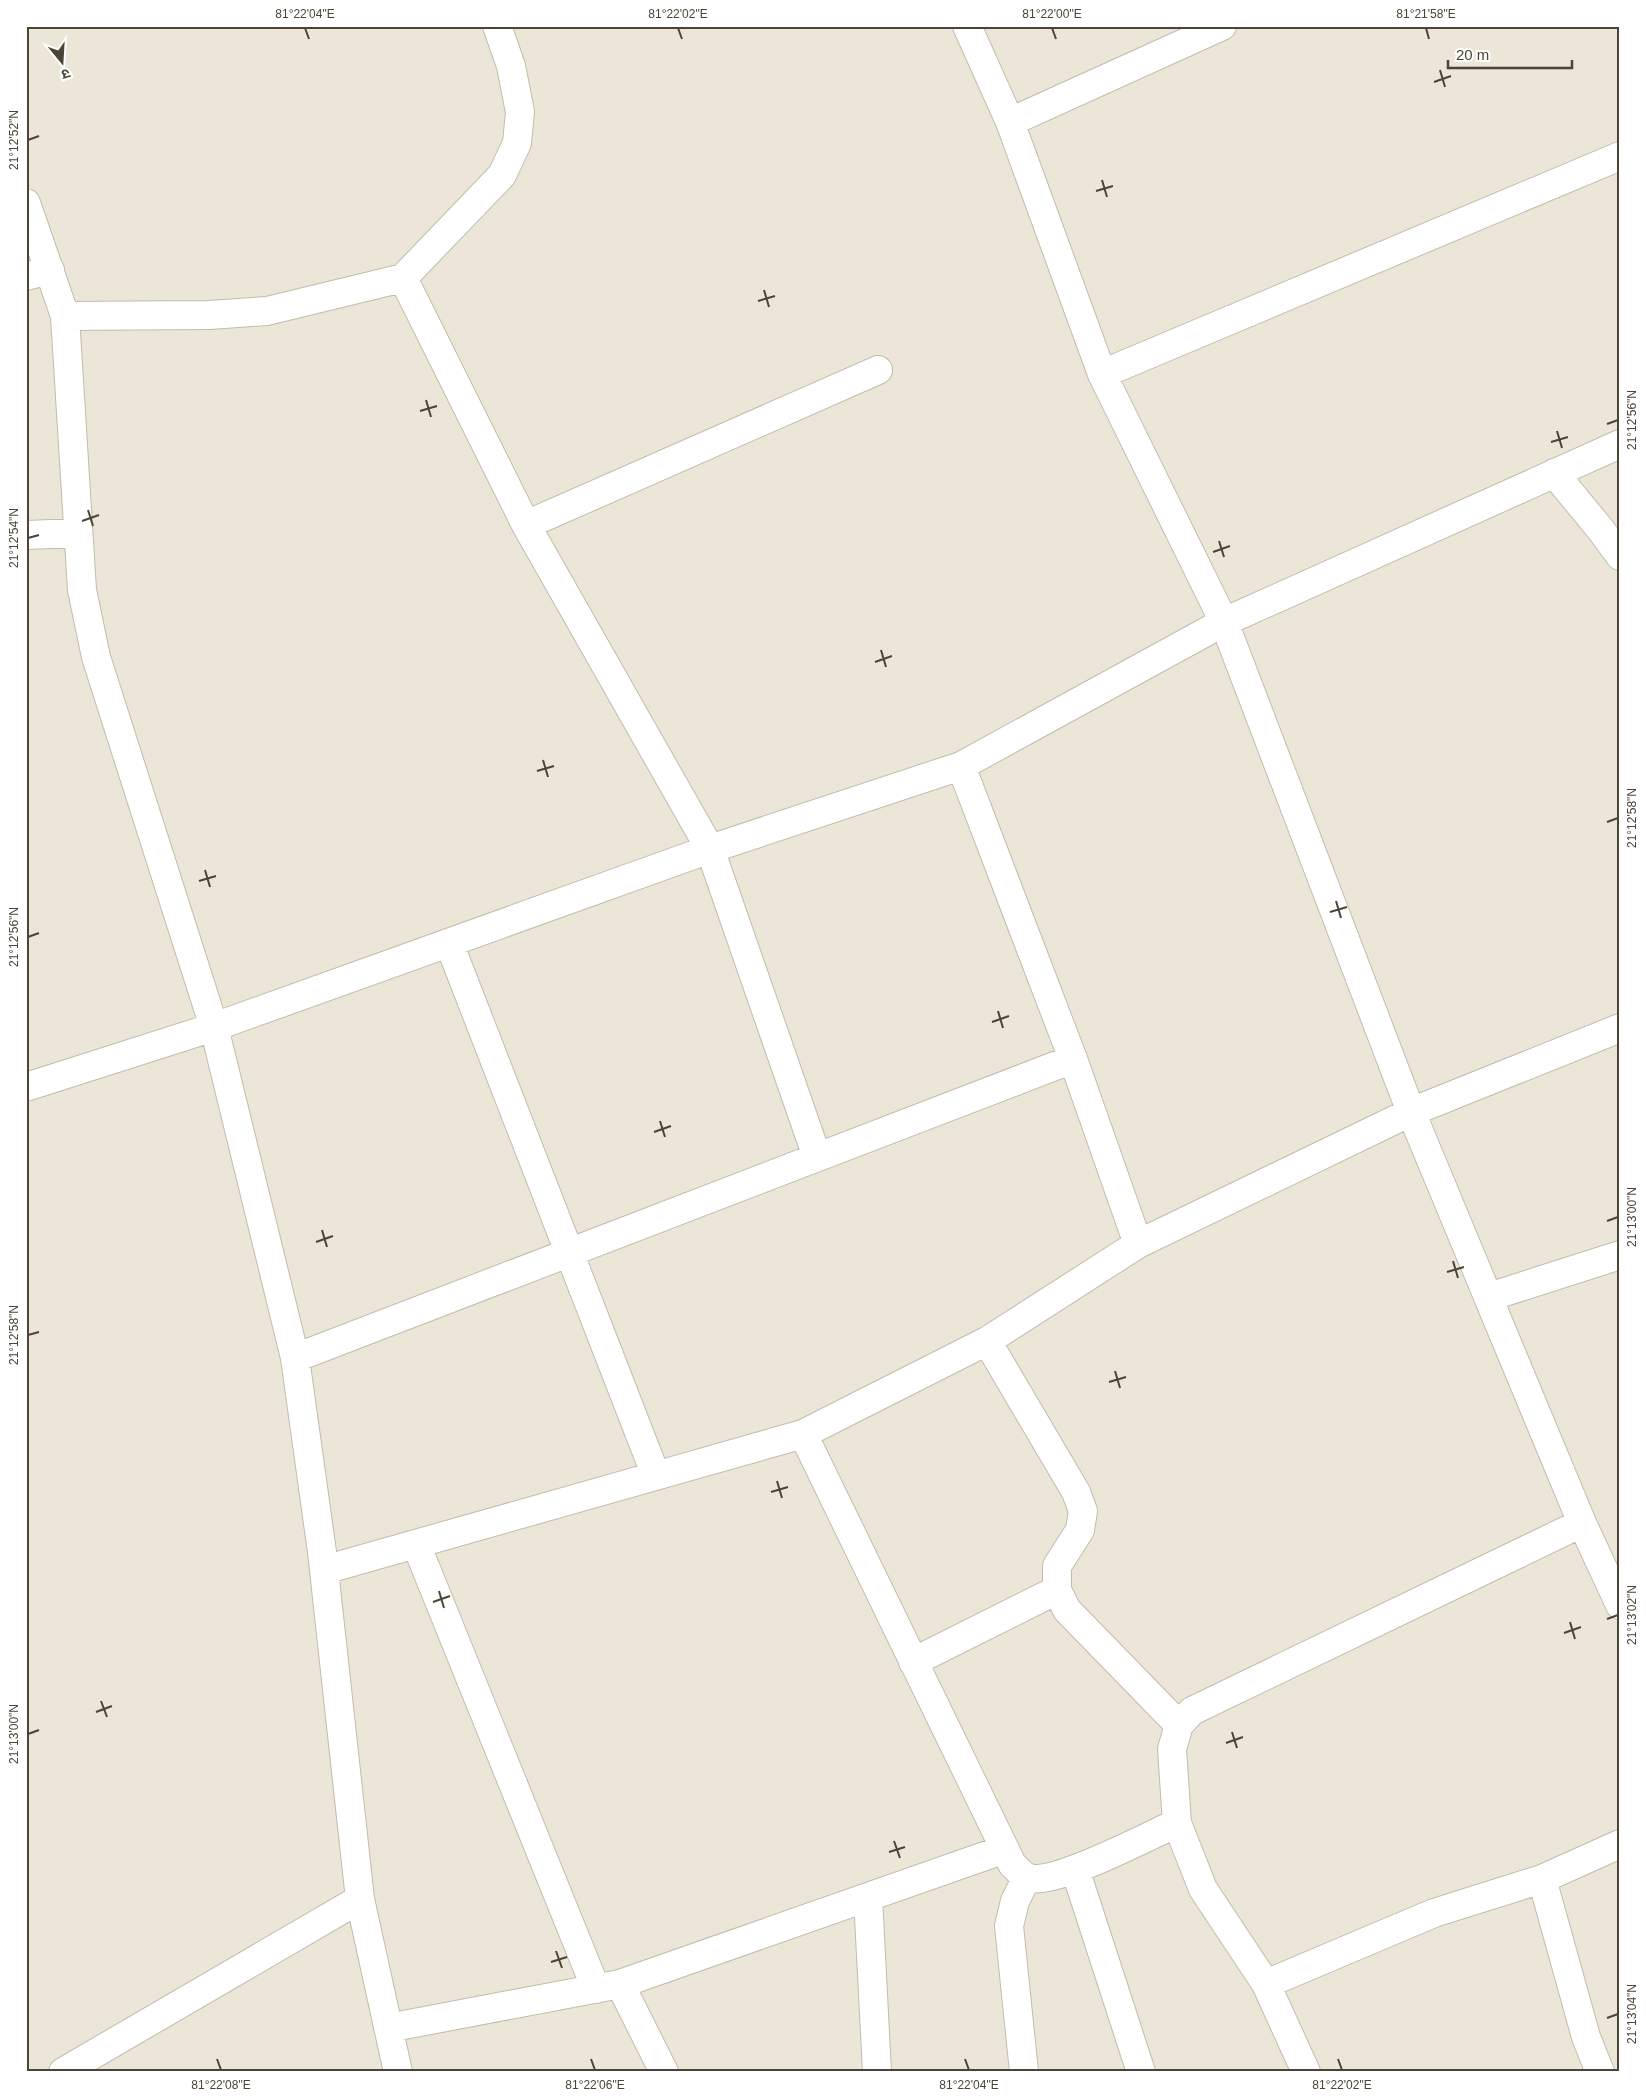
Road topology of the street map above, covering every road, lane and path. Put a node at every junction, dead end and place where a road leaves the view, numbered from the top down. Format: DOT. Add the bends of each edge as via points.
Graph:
graph roads {
  1 [pos="497,26"];
  2 [pos="967,26"];
  3 [pos="1222,26"];
  4 [pos="1010,122"];
  5 [pos="1620,156"];
  6 [pos="26,203"];
  7 [pos="38,273"];
  8 [pos="403,278"];
  9 [pos="65,316"];
  10 [pos="878,370"];
  11 [pos="1102,374"];
  12 [pos="1620,444"];
  13 [pos="1554,473"];
  14 [pos="526,525"];
  15 [pos="78,533"];
  16 [pos="26,535"];
  17 [pos="1620,556"];
  18 [pos="1224,622"];
  19 [pos="961,766"];
  20 [pos="710,849"];
  21 [pos="449,943"];
  22 [pos="214,1027"];
  23 [pos="1620,1028"];
  24 [pos="1073,1059"];
  25 [pos="26,1087"];
  26 [pos="1411,1112"];
  27 [pos="817,1157"];
  28 [pos="1138,1244"];
  29 [pos="569,1253"];
  30 [pos="1620,1255"];
  31 [pos="1488,1297"];
  32 [pos="987,1341"];
  33 [pos="295,1358"];
  34 [pos="803,1434"];
  35 [pos="656,1476"];
  36 [pos="1582,1523"];
  37 [pos="416,1544"];
  38 [pos="1612,1567"];
  39 [pos="324,1570"];
  40 [pos="1056,1590"];
  41 [pos="1620,1605"];
  42 [pos="913,1662"];
  43 [pos="1179,1725"];
  44 [pos="1177,1823"];
  45 [pos="1620,1844"];
  46 [pos="1005,1849"];
  47 [pos="1075,1869"];
  48 [pos="1027,1877"];
  49 [pos="1542,1879"];
  50 [pos="868,1897"];
  51 [pos="360,1899"];
  52 [pos="1266,1984"];
  53 [pos="608,1987"];
  54 [pos="388,2028"];
  55 [pos="80,2068"];
  56 [pos="398,2072"];
  57 [pos="664,2072"];
  58 [pos="877,2072"];
  59 [pos="1024,2072"];
  60 [pos="1140,2072"];
  61 [pos="1306,2072"];
  62 [pos="1600,2072"];
  1 -- 8 [label="street" via="511,66 520,112 517,143 502,175"];
  2 -- 4 [label="street"];
  3 -- 4 [label="street"];
  4 -- 11 [label="street"];
  5 -- 11 [label="street"];
  6 -- 7 [label="street"];
  7 -- 9 [label="street"];
  8 -- 9 [label="street" via="267,311 209,315"];
  8 -- 14 [label="street"];
  9 -- 15 [label="street"];
  10 -- 14 [label="street"];
  11 -- 18 [label="street"];
  12 -- 13 [label="street"];
  13 -- 17 [label="street"];
  13 -- 18 [label="street"];
  14 -- 20 [label="street"];
  15 -- 16 [label="street"];
  15 -- 22 [label="street" via="82,590 96,657"];
  18 -- 19 [label="street"];
  18 -- 26 [label="street"];
  19 -- 20 [label="street"];
  19 -- 24 [label="street"];
  20 -- 21 [label="street"];
  20 -- 27 [label="street"];
  21 -- 22 [label="street"];
  21 -- 29 [label="street"];
  22 -- 25 [label="street"];
  22 -- 33 [label="street"];
  23 -- 26 [label="street"];
  24 -- 27 [label="street"];
  24 -- 28 [label="street"];
  26 -- 28 [label="street"];
  26 -- 31 [label="street"];
  27 -- 29 [label="street"];
  28 -- 32 [label="street"];
  29 -- 33 [label="street"];
  29 -- 35 [label="street"];
  30 -- 31 [label="street"];
  31 -- 36 [label="street"];
  32 -- 34 [label="street"];
  32 -- 40 [label="street" via="1076,1492 1083,1511 1080,1530 1057,1566"];
  33 -- 39 [label="street"];
  34 -- 35 [label="street"];
  34 -- 42 [label="street"];
  35 -- 37 [label="street"];
  36 -- 38 [label="street"];
  36 -- 43 [label="street" via="1192,1711"];
  37 -- 39 [label="street"];
  37 -- 53 [label="street"];
  38 -- 41 [label="street"];
  39 -- 51 [label="street"];
  40 -- 42 [label="street"];
  40 -- 43 [label="street" via="1067,1610"];
  42 -- 46 [label="street"];
  43 -- 44 [label="street" via="1172,1749"];
  44 -- 47 [label="street"];
  44 -- 52 [label="street" via="1202,1889"];
  45 -- 49 [label="street"];
  46 -- 48 [label="street" via="1012,1864"];
  46 -- 50 [label="street"];
  47 -- 48 [label="street" via="1047,1878"];
  47 -- 60 [label="street"];
  48 -- 59 [label="street" via="1015,1901 1009,1926"];
  49 -- 52 [label="street" via="1434,1913"];
  49 -- 62 [label="street" via="1586,2037"];
  50 -- 53 [label="street"];
  50 -- 58 [label="street"];
  51 -- 54 [label="street"];
  51 -- 55 [label="street"];
  52 -- 61 [label="street"];
  53 -- 54 [label="street"];
  53 -- 57 [label="street"];
  54 -- 56 [label="street"];
}
